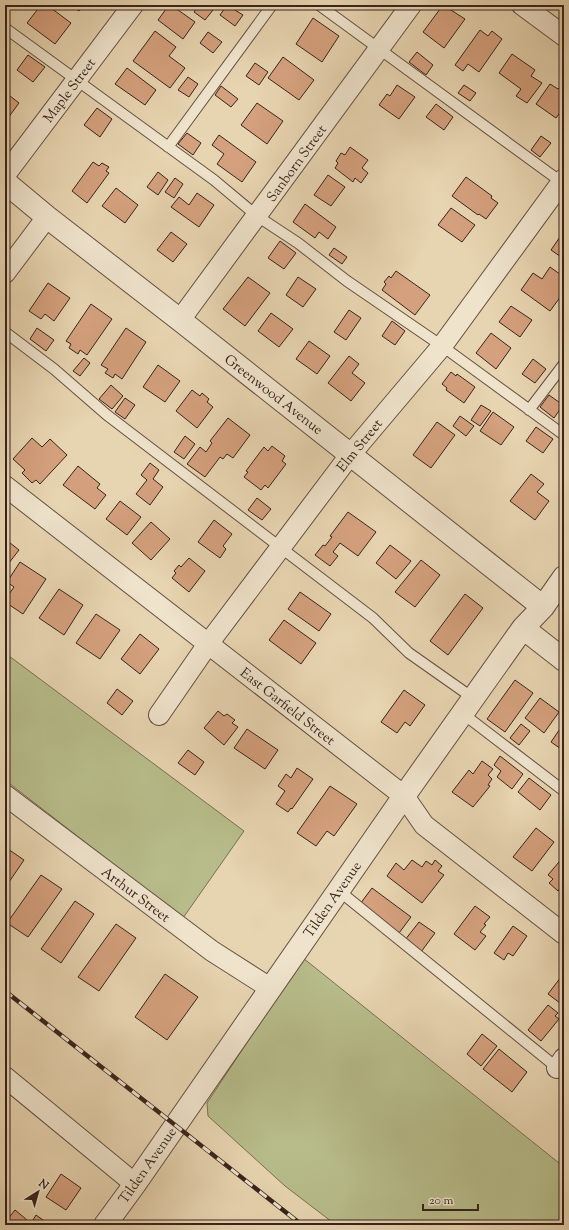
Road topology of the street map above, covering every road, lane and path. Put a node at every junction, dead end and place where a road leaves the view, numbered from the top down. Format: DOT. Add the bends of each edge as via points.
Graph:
graph roads {
  1 [pos="132,5"];
  2 [pos="272,5"];
  3 [pos="319,5"];
  4 [pos="411,5"];
  5 [pos="522,5"];
  6 [pos="5,28"];
  7 [pos="564,36"];
  8 [pos="379,49"];
  9 [pos="76,80"];
  10 [pos="168,147"];
  11 [pos="5,175"];
  12 [pos="5,182"];
  13 [pos="563,182"];
  14 [pos="257,216"];
  15 [pos="46,217"];
  16 [pos="5,273"];
  17 [pos="180,320"];
  18 [pos="5,332"];
  19 [pos="442,346"];
  20 [pos="564,364"];
  21 [pos="529,410"];
  22 [pos="564,435"];
  23 [pos="350,455"];
  24 [pos="5,486"];
  25 [pos="280,548"];
  26 [pos="564,577"];
  27 [pos="543,607"];
  28 [pos="523,628"];
  29 [pos="208,644"];
  30 [pos="564,660"];
  31 [pos="468,706"];
  32 [pos="158,714"];
  33 [pos="564,791"];
  34 [pos="5,795"];
  35 [pos="404,796"];
  36 [pos="338,890"];
  37 [pos="564,934"];
  38 [pos="270,988"];
  39 [pos="562,1066"];
  40 [pos="5,1077"];
  41 [pos="135,1184"];
  42 [pos="105,1225"];
  1 -- 9 [label="street, Maple Street"];
  2 -- 10 [label="lane"];
  3 -- 8 [label="lane"];
  4 -- 8 [label="street, Sanborn Street"];
  5 -- 7 [label="street"];
  6 -- 9 [label="lane"];
  8 -- 13 [label="lane"];
  8 -- 14 [label="street, Sanborn Street"];
  9 -- 10 [label="lane"];
  9 -- 11 [label="street, Maple Street"];
  10 -- 14 [label="lane" via="214,180"];
  12 -- 15 [label="street, Greenwood Avenue"];
  13 -- 19 [label="street, Elm Street"];
  14 -- 17 [label="street, Sanborn Street"];
  14 -- 19 [label="lane"];
  15 -- 16 [label="street"];
  15 -- 17 [label="street, Greenwood Avenue"];
  17 -- 23 [label="street, Greenwood Avenue"];
  18 -- 25 [label="lane" via="54,369 107,415"];
  19 -- 21 [label="lane"];
  19 -- 23 [label="street, Elm Street"];
  20 -- 21 [label="lane"];
  21 -- 22 [label="lane"];
  23 -- 25 [label="street, Elm Street"];
  23 -- 27 [label="street, Greenwood Avenue"];
  24 -- 29 [label="street, East Garfield Street"];
  25 -- 29 [label="street, Elm Street"];
  25 -- 31 [label="lane" via="373,618"];
  26 -- 27 [label="street, Tilden Avenue"];
  27 -- 28 [label="street, Tilden Avenue"];
  28 -- 30 [label="street"];
  28 -- 31 [label="street, Tilden Avenue"];
  29 -- 32 [label="street, Elm Street"];
  29 -- 35 [label="street, East Garfield Street"];
  31 -- 33 [label="lane"];
  31 -- 35 [label="street, Tilden Avenue"];
  34 -- 38 [label="street, Arthur Street" via="212,951"];
  35 -- 36 [label="street, Tilden Avenue"];
  35 -- 37 [label="street, East Garfield Street" via="424,825"];
  36 -- 38 [label="street, Tilden Avenue"];
  36 -- 39 [label="lane"];
  38 -- 41 [label="street, Tilden Avenue"];
  40 -- 41 [label="street"];
  41 -- 42 [label="street, Tilden Avenue"];
}
